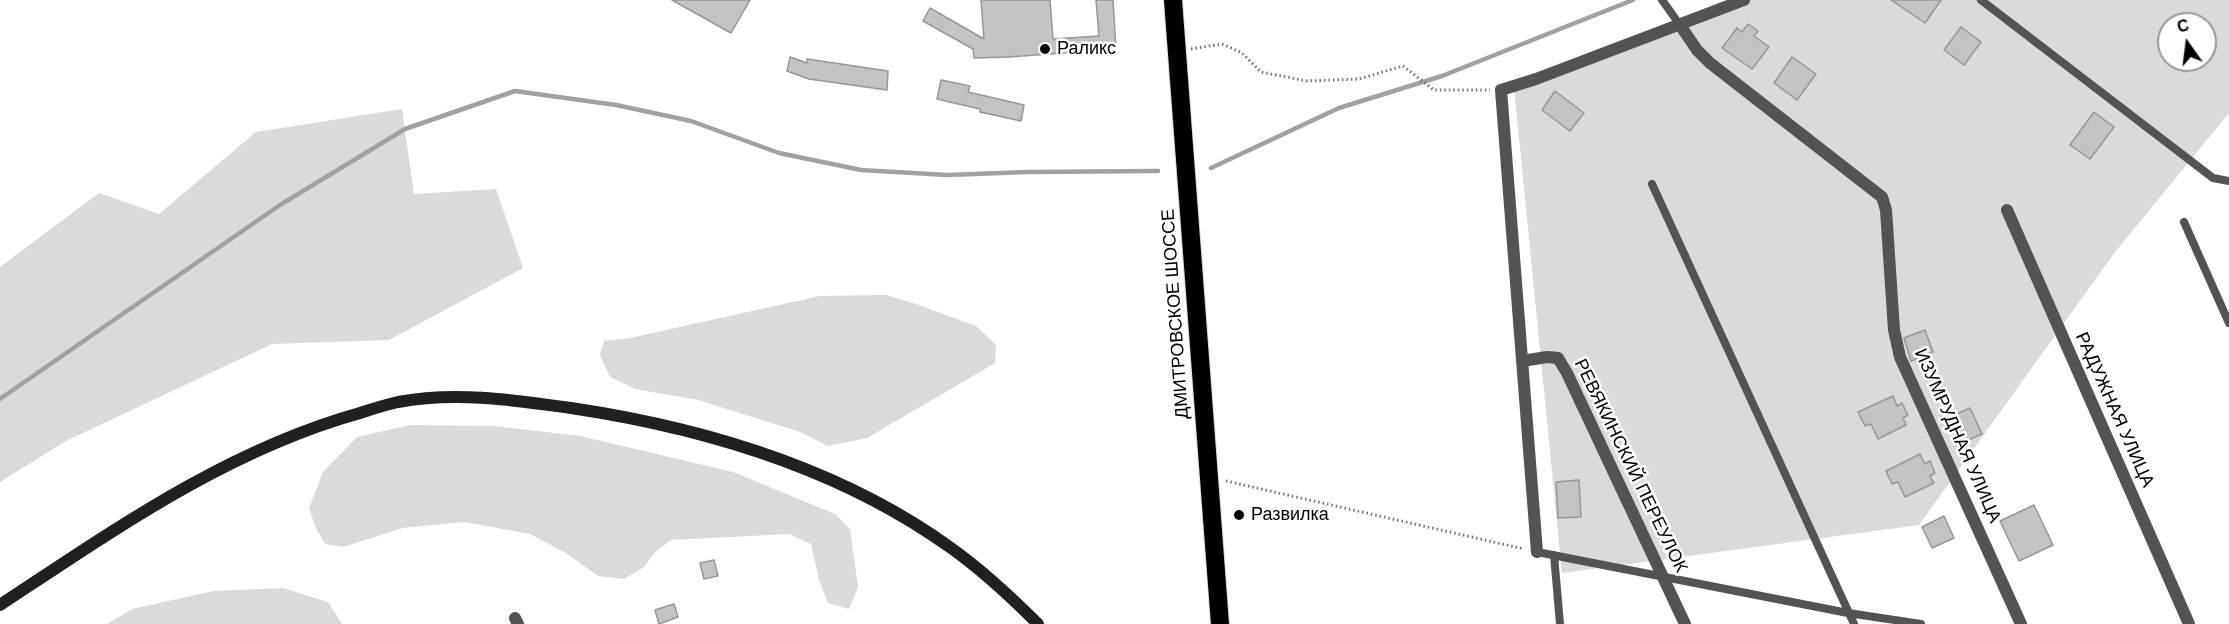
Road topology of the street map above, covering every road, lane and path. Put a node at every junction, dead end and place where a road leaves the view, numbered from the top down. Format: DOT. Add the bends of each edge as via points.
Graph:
graph roads {
  1 [pos="1173,0"];
  2 [pos="1662,0"];
  3 [pos="1744,0"];
  4 [pos="1981,0"];
  5 [pos="1680,25"];
  6 [pos="1178,51"];
  7 [pos="1501,90"];
  8 [pos="2229,181"];
  9 [pos="1652,184"];
  10 [pos="2007,210"];
  11 [pos="2184,222"];
  12 [pos="2229,323"];
  13 [pos="1522,361"];
  14 [pos="1210,478"];
  15 [pos="1537,552"];
  16 [pos="1554,555"];
  17 [pos="1664,577"];
  18 [pos="0,605"];
  19 [pos="1848,613"];
  20 [pos="1038,624"];
  21 [pos="1220,624"];
  22 [pos="1560,624"];
  23 [pos="1685,624"];
  24 [pos="1854,624"];
  25 [pos="1921,624"];
  26 [pos="2021,624"];
  27 [pos="2189,624"];
  1 -- 6 [label="highway, ДМИТРОВСКОЕ ШОССЕ"];
  2 -- 5 [label="lane"];
  3 -- 5 [label="street"];
  4 -- 8 [label="lane" via="2213,178"];
  5 -- 7 [label="street"];
  5 -- 26 [label="street, ИЗУМРУДНАЯ УЛИЦА" via="1710,63 1882,197 1900,357"];
  6 -- 7 [label="path" via="1222,44 1242,53 1261,72 1307,81 1359,79 1403,66 1434,90"];
  6 -- 14 [label="highway, ДМИТРОВСКОЕ ШОССЕ"];
  7 -- 13 [label="street"];
  9 -- 19 [label="lane"];
  10 -- 27 [label="street, РАДУЖНАЯ УЛИЦА"];
  11 -- 12 [label="lane"];
  13 -- 15 [label="street"];
  13 -- 17 [label="street, РЕВЯКИНСКИЙ ПЕРЕУЛОК" via="1558,358"];
  14 -- 15 [label="path"];
  14 -- 21 [label="highway, ДМИТРОВСКОЕ ШОССЕ"];
  15 -- 16 [label="lane"];
  16 -- 17 [label="lane"];
  16 -- 22 [label="lane"];
  17 -- 19 [label="lane"];
  17 -- 23 [label="street, РЕВЯКИНСКИЙ ПЕРЕУЛОК"];
  18 -- 20 [label="street" via="190,483 259,449 328,422 389,405 454,396 519,400 632,417 731,442 818,473 888,507 952,548"];
  19 -- 24 [label="lane"];
  19 -- 25 [label="lane"];
}
